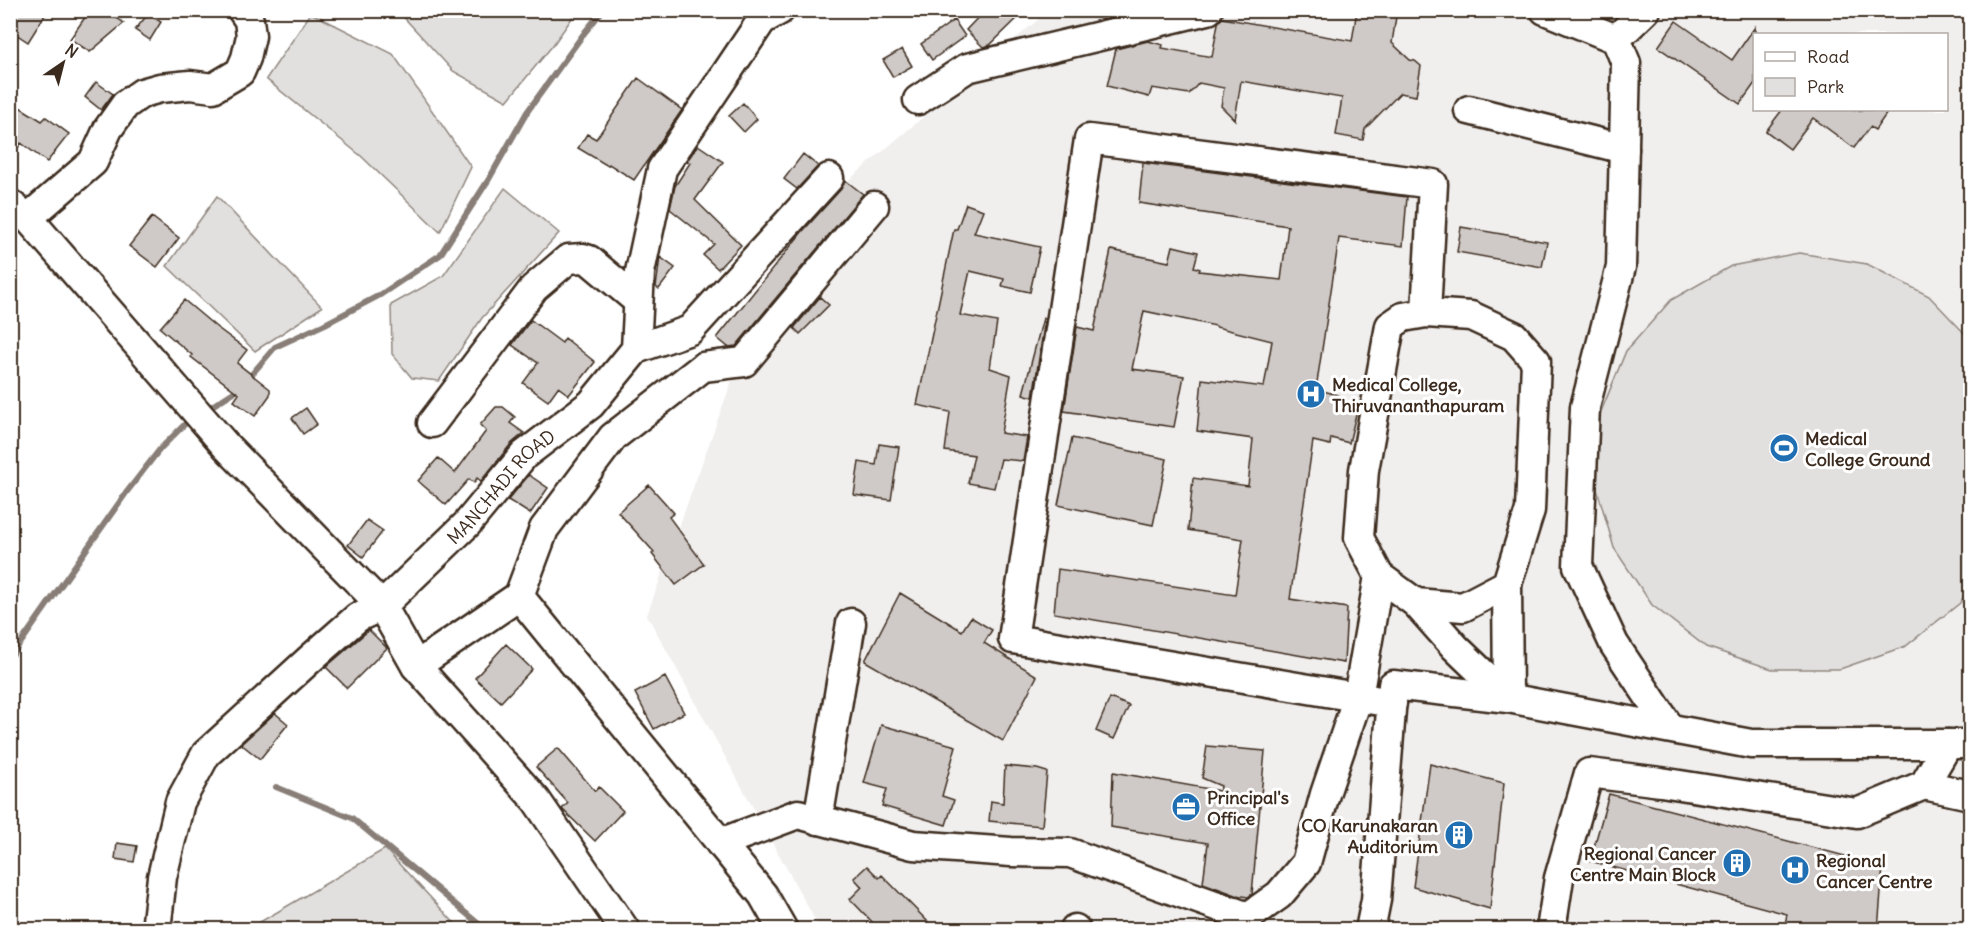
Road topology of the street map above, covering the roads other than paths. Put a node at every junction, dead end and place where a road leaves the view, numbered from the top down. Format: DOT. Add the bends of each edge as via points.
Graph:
graph roads {
  1 [pos="242,10"];
  2 [pos="780,10"];
  3 [pos="1208,10"];
  4 [pos="1545,10"];
  5 [pos="1646,10"];
  6 [pos="1616,39"];
  7 [pos="918,100"];
  8 [pos="1469,110"];
  9 [pos="1624,149"];
  10 [pos="830,178"];
  11 [pos="874,206"];
  12 [pos="19,211"];
  13 [pos="638,301"];
  14 [pos="1426,312"];
  15 [pos="636,349"];
  16 [pos="432,423"];
  17 [pos="1379,576"];
  18 [pos="1507,584"];
  19 [pos="519,596"];
  20 [pos="1416,603"];
  21 [pos="382,606"];
  22 [pos="851,623"];
  23 [pos="416,666"];
  24 [pos="1358,697"];
  25 [pos="1508,698"];
  26 [pos="1392,703"];
  27 [pos="1670,728"];
  28 [pos="1959,744"];
  29 [pos="1924,785"];
  30 [pos="1971,795"];
  31 [pos="818,820"];
  32 [pos="720,843"];
  33 [pos="1366,925"];
  34 [pos="156,930"];
  35 [pos="625,930"];
  36 [pos="783,930"];
  37 [pos="1551,930"];
  1 -- 12 [label="street" via="249,20 251,36 240,72 213,88 190,85 142,93 125,105 108,129 93,162"];
  2 -- 13 [label="street" via="762,20 662,169 640,272"];
  3 -- 7 [label="street" via="968,68"];
  4 -- 6 [label="street"];
  5 -- 6 [label="street"];
  6 -- 9 [label="street" via="1626,63"];
  8 -- 9 [label="street"];
  9 -- 27 [label="street" via="1621,267 1585,407 1578,566 1614,644"];
  10 -- 15 [label="street" via="690,330"];
  11 -- 19 [label="street" via="744,362 703,367 613,437 544,529"];
  12 -- 21 [label="street" via="226,446"];
  13 -- 15 [label="street"];
  13 -- 16 [label="street" via="589,260 568,259 534,288"];
  14 -- 17 [label="street" via="1403,317 1390,326 1378,385 1364,470 1359,538"];
  14 -- 18 [label="street" via="1471,316 1514,336 1536,361 1530,510"];
  14 -- 24 [label="street" via="1432,184 1089,139 1013,639"];
  15 -- 21 [label="street, MANCHADI ROAD" via="591,404 524,455 467,524"];
  17 -- 20 [label="street"];
  17 -- 24 [label="street"];
  18 -- 20 [label="street" via="1463,607"];
  18 -- 25 [label="street"];
  19 -- 23 [label="street"];
  19 -- 32 [label="street"];
  20 -- 25 [label="street"];
  21 -- 23 [label="street"];
  21 -- 34 [label="street, MANCHADI ROAD" via="358,617 206,754 180,802 162,877"];
  22 -- 31 [label="street"];
  23 -- 35 [label="street" via="536,800"];
  24 -- 26 [label="street"];
  24 -- 31 [label="street" via="1306,863 1279,895 1248,917 1070,853 913,845"];
  25 -- 26 [label="street" via="1393,685"];
  25 -- 27 [label="street"];
  26 -- 33 [label="street" via="1377,888"];
  27 -- 28 [label="street" via="1751,744"];
  28 -- 29 [label="street"];
  29 -- 30 [label="street"];
  29 -- 37 [label="street" via="1857,813 1589,773 1559,878"];
  31 -- 32 [label="street" via="798,814"];
  32 -- 36 [label="street" via="763,895"];
}
